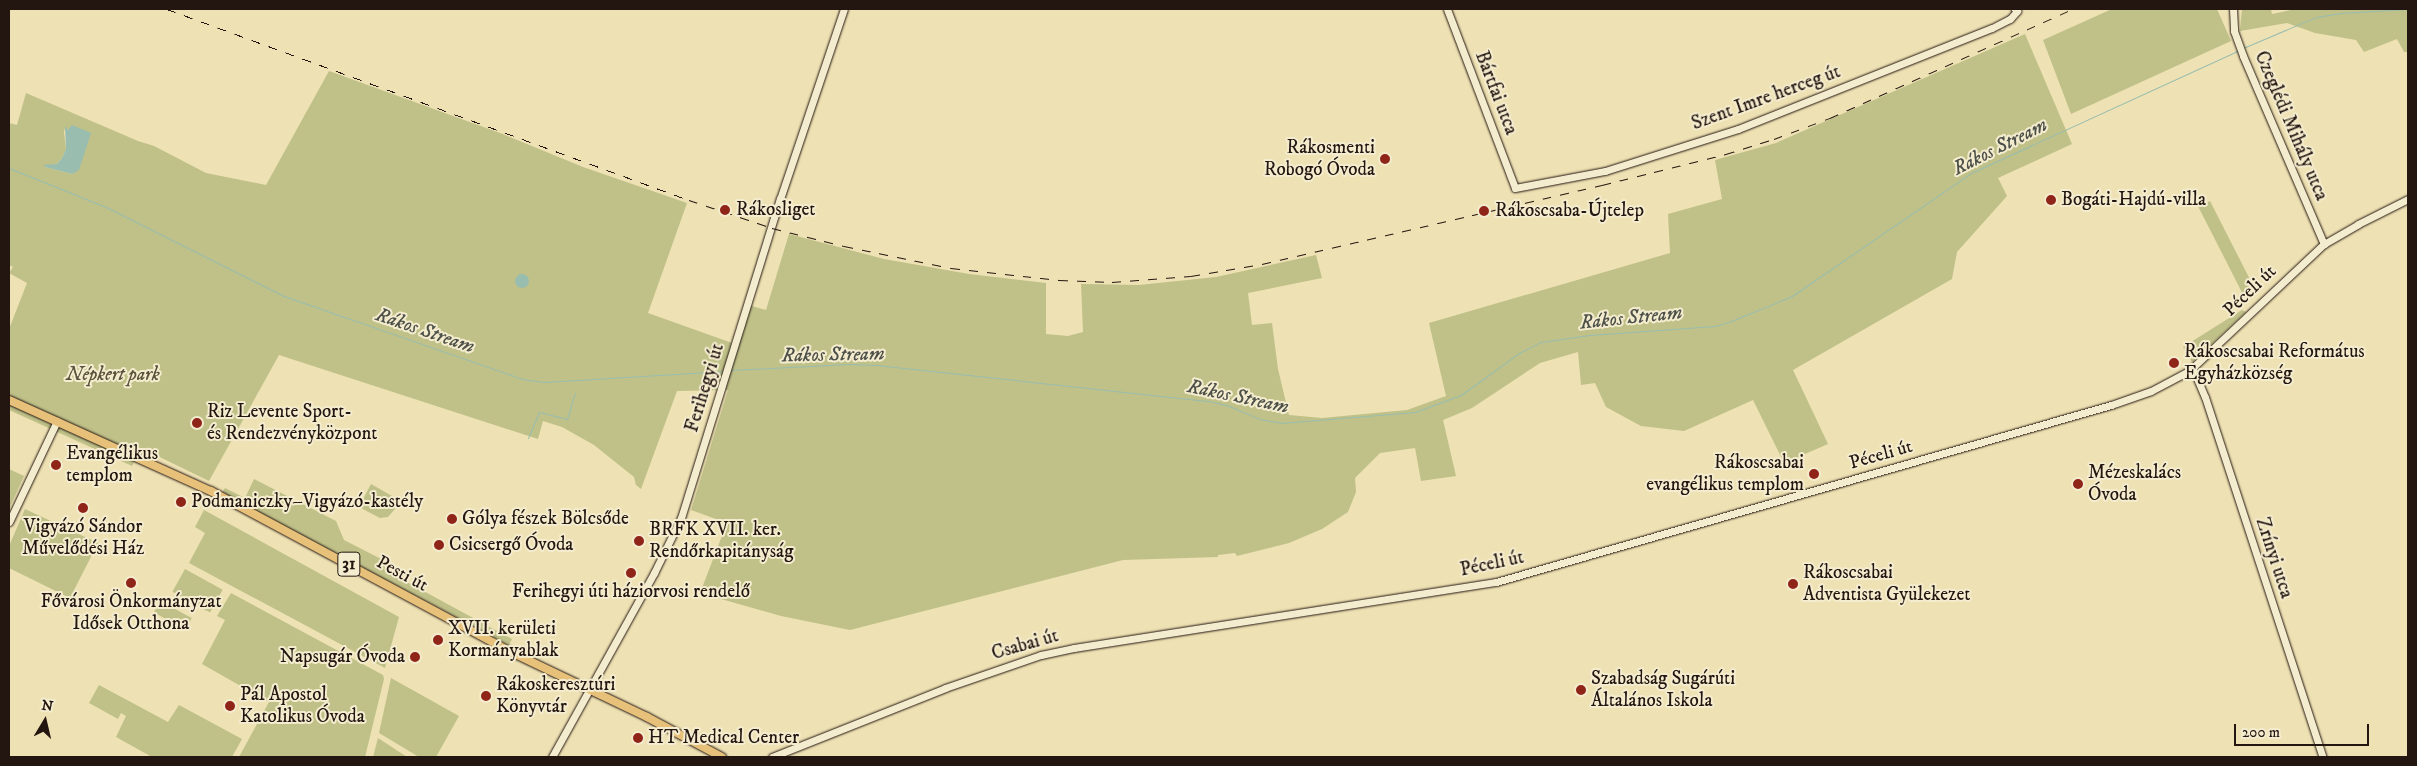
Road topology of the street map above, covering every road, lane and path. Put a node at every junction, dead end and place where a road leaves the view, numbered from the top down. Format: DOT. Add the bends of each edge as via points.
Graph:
graph roads {
  1 [pos="844,9"];
  2 [pos="1447,9"];
  3 [pos="2233,9"];
  4 [pos="2016,10"];
  5 [pos="1515,188"];
  6 [pos="2408,199"];
  7 [pos="2324,244"];
  8 [pos="2192,369"];
  9 [pos="9,400"];
  10 [pos="57,421"];
  11 [pos="9,522"];
  12 [pos="1302,613"];
  13 [pos="590,690"];
  14 [pos="552,757"];
  15 [pos="722,757"];
  16 [pos="772,757"];
  17 [pos="2323,757"];
  1 -- 13 [label="main road, Ferihegyi út" via="783,190 680,518"];
  2 -- 5 [label="main road, Bártfai utca"];
  3 -- 7 [label="main road, Czeglédi Mihály utca" via="2238,44"];
  4 -- 5 [label="main road, Szent Imre herceg út" via="2010,19 1980,32 1738,128 1605,171"];
  6 -- 7 [label="main road, Péceli út"];
  7 -- 8 [label="main road, Péceli út"];
  8 -- 12 [label="main road, Péceli út" via="2151,391 2095,410 1596,555 1496,582"];
  8 -- 17 [label="main road, Zrínyi utca" via="2205,397"];
  9 -- 10 [label="main road, Pesti út / 31"];
  10 -- 11 [label="main road"];
  10 -- 13 [label="main road, Pesti út / 31" via="210,491 507,650"];
  12 -- 16 [label="main road, Csabai út" via="1040,655"];
  13 -- 14 [label="main road, Ferihegyi út"];
  13 -- 15 [label="main road, Pesti út / 31"];
}
